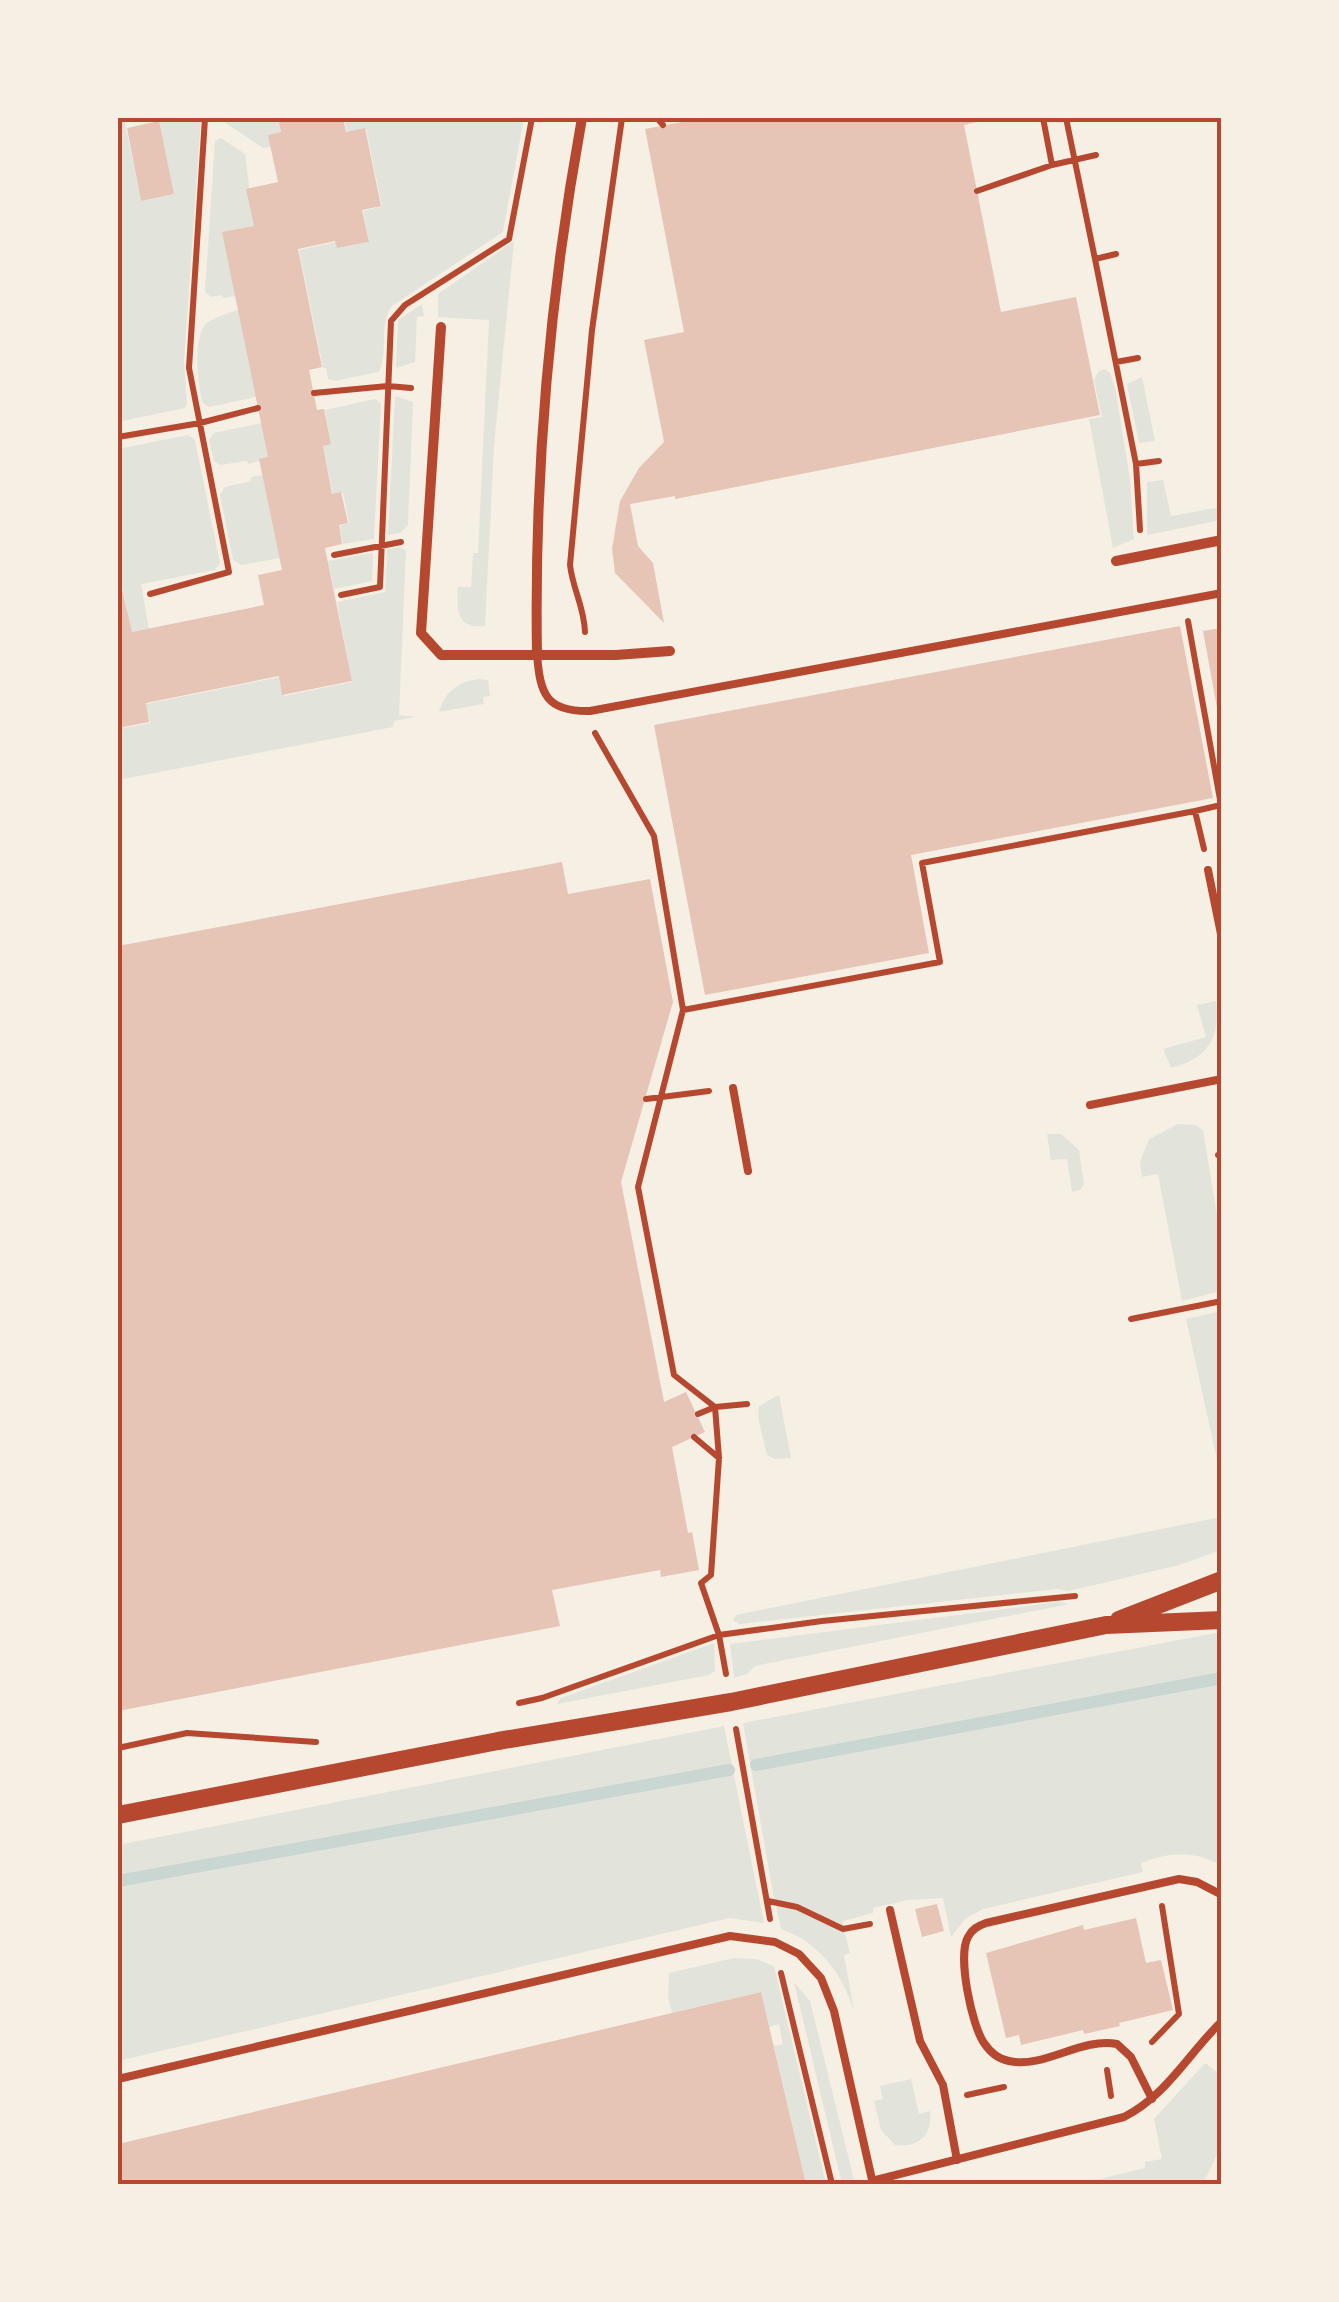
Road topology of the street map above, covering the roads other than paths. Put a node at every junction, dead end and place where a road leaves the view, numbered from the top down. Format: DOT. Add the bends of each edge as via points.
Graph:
graph roads {
  1 [pos="582,118"];
  2 [pos="441,327"];
  3 [pos="1222,540"];
  4 [pos="1116,561"];
  5 [pos="1222,593"];
  6 [pos="670,650"];
  7 [pos="536,654"];
  8 [pos="1208,870"];
  9 [pos="1222,939"];
  10 [pos="1222,1079"];
  11 [pos="733,1088"];
  12 [pos="1090,1105"];
  13 [pos="748,1170"];
  14 [pos="1222,1580"];
  15 [pos="1222,1620"];
  16 [pos="1106,1625"];
  17 [pos="118,1815"];
  18 [pos="1222,1896"];
  19 [pos="890,1910"];
  20 [pos="1220,2026"];
  21 [pos="118,2079"];
  22 [pos="1152,2099"];
  23 [pos="958,2160"];
  24 [pos="872,2183"];
  1 -- 7 [label="street" via="547,395"];
  2 -- 7 [label="street" via="420,634 441,655"];
  3 -- 4 [label="street"];
  5 -- 7 [label="lane" via="590,711 565,710 547,699"];
  6 -- 7 [label="street"];
  8 -- 9 [label="lane"];
  10 -- 12 [label="lane"];
  11 -- 13 [label="lane"];
  14 -- 16 [label="street"];
  15 -- 16 [label="street"];
  16 -- 17 [label="street"];
  18 -- 22 [label="lane" via="1189,1880 1158,1882 986,1923 964,1945 975,2022 992,2053 1015,2062 1116,2044 1131,2057"];
  19 -- 23 [label="lane" via="920,2041 943,2085"];
  20 -- 22 [label="lane"];
  21 -- 24 [label="lane" via="730,1936 775,1942 799,1954 821,1978"];
  22 -- 23 [label="lane" via="1112,2121"];
  23 -- 24 [label="lane"];
}
